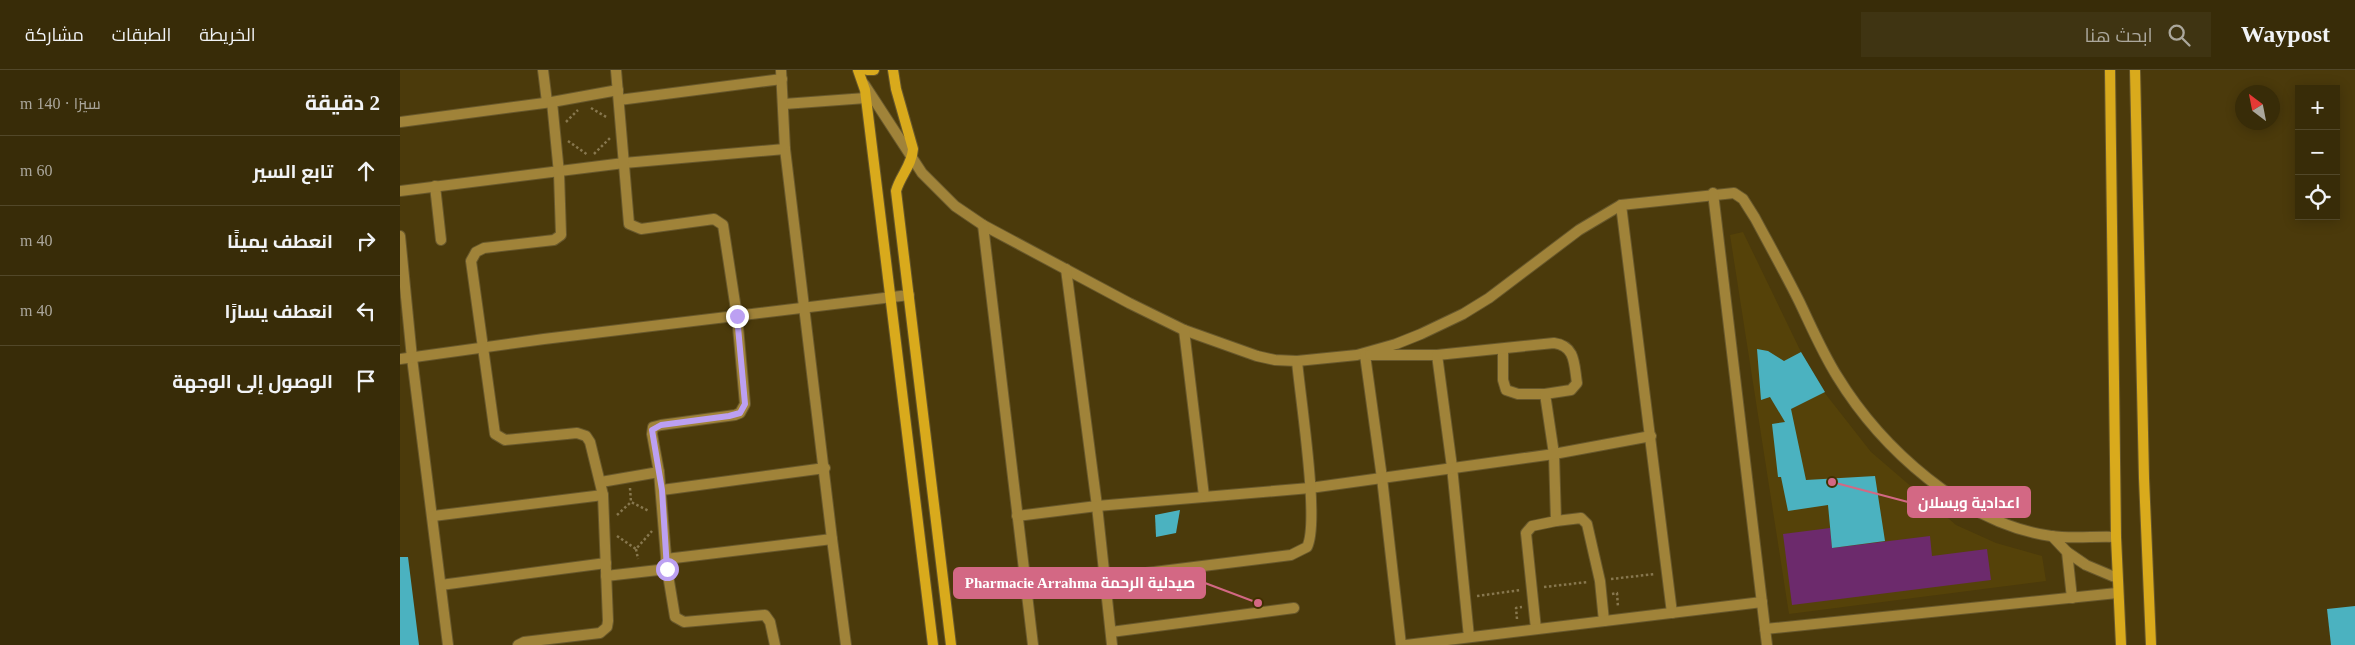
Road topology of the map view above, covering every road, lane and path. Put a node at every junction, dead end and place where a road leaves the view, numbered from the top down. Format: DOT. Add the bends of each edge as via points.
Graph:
graph roads {
  1 [pos="542,70"];
  2 [pos="616,70"];
  3 [pos="867,70"];
  4 [pos="874,70"];
  5 [pos="893,70"];
  6 [pos="2110,70"];
  7 [pos="2135,70"];
  8 [pos="776,75"];
  9 [pos="860,75"];
  10 [pos="618,95"];
  11 [pos="866,98"];
  12 [pos="550,102"];
  13 [pos="784,104"];
  14 [pos="400,122"];
  15 [pos="622,127"];
  16 [pos="556,132"];
  17 [pos="786,148"];
  18 [pos="912,159"];
  19 [pos="624,163"];
  20 [pos="559,172"];
  21 [pos="435,186"];
  22 [pos="400,190"];
  23 [pos="1713,193"];
  24 [pos="1621,205"];
  25 [pos="983,225"];
  26 [pos="400,236"];
  27 [pos="442,240"];
  28 [pos="1066,269"];
  29 [pos="909,295"];
  30 [pos="890,297"];
  31 [pos="806,308"];
  32 [pos="737,316"];
  33 [pos="1184,330"];
  34 [pos="483,348"];
  35 [pos="1503,349"];
  36 [pos="1361,355"];
  37 [pos="1437,355"];
  38 [pos="412,358"];
  39 [pos="400,359"];
  40 [pos="1297,361"];
  41 [pos="1545,394"];
  42 [pos="1651,436"];
  43 [pos="1554,454"];
  44 [pos="1452,467"];
  45 [pos="825,468"];
  46 [pos="659,472"];
  47 [pos="629,476"];
  48 [pos="1382,478"];
  49 [pos="601,482"];
  50 [pos="1310,488"];
  51 [pos="662,490"];
  52 [pos="603,495"];
  53 [pos="1204,496"];
  54 [pos="1098,506"];
  55 [pos="433,516"];
  56 [pos="1017,516"];
  57 [pos="663,518"];
  58 [pos="1556,521"];
  59 [pos="604,527"];
  60 [pos="2052,536"];
  61 [pos="2116,537"];
  62 [pos="832,539"];
  63 [pos="2067,552"];
  64 [pos="606,563"];
  65 [pos="667,564"];
  66 [pos="1667,573"];
  67 [pos="606,576"];
  68 [pos="1106,578"];
  69 [pos="2117,578"];
  70 [pos="1600,581"];
  71 [pos="441,585"];
  72 [pos="1531,589"];
  73 [pos="2117,593"];
  74 [pos="1465,597"];
  75 [pos="2072,598"];
  76 [pos="1762,602"];
  77 [pos="1533,605"];
  78 [pos="1294,608"];
  79 [pos="1672,613"];
  80 [pos="1604,621"];
  81 [pos="1536,629"];
  82 [pos="1765,629"];
  83 [pos="1518,631"];
  84 [pos="1111,632"];
  85 [pos="1469,637"];
  86 [pos="448,645"];
  87 [pos="518,645"];
  88 [pos="775,645"];
  89 [pos="846,645"];
  90 [pos="933,645"];
  91 [pos="951,645"];
  92 [pos="1033,645"];
  93 [pos="1112,645"];
  94 [pos="1401,645"];
  95 [pos="1406,645"];
  96 [pos="1767,645"];
  97 [pos="2121,645"];
  98 [pos="2151,645"];
  1 -- 12 [label="street"];
  2 -- 10 [label="street"];
  3 -- 4 [label="street"];
  5 -- 18 [label="street" via="913,149"];
  6 -- 61 [label="street"];
  7 -- 98 [label="street"];
  8 -- 10 [label="street"];
  8 -- 13 [label="street"];
  9 -- 11 [label="street"];
  9 -- 18 [label="street"];
  10 -- 12 [label="street"];
  10 -- 15 [label="street"];
  11 -- 13 [label="street"];
  11 -- 30 [label="street"];
  12 -- 14 [label="street"];
  12 -- 16 [label="street"];
  13 -- 17 [label="street"];
  15 -- 16 [label="path" via="584,104"];
  15 -- 16 [label="path" via="590,157"];
  15 -- 19 [label="street"];
  16 -- 20 [label="street"];
  17 -- 19 [label="street"];
  17 -- 31 [label="street"];
  18 -- 25 [label="street" via="943,195"];
  18 -- 29 [label="street" via="896,192"];
  19 -- 20 [label="street"];
  19 -- 32 [label="street" via="627,217 633,228 714,219 721,222 726,231"];
  20 -- 21 [label="street"];
  20 -- 34 [label="street" via="560,238 484,248 473,256 471,262"];
  21 -- 22 [label="street"];
  21 -- 27 [label="street"];
  23 -- 24 [label="street"];
  23 -- 60 [label="street" via="1734,193 1749,206 1837,377 1889,444 1970,509 2010,526"];
  23 -- 76 [label="street"];
  24 -- 36 [label="street" via="1586,226 1463,314 1396,344"];
  24 -- 42 [label="street"];
  25 -- 28 [label="street"];
  25 -- 56 [label="street"];
  26 -- 38 [label="street"];
  28 -- 33 [label="street"];
  28 -- 54 [label="street"];
  29 -- 30 [label="street"];
  29 -- 91 [label="street"];
  30 -- 31 [label="street"];
  30 -- 90 [label="street"];
  31 -- 32 [label="street"];
  31 -- 45 [label="street"];
  32 -- 34 [label="street"];
  32 -- 46 [label="street" via="744,408 735,416 653,428"];
  33 -- 40 [label="street" via="1257,356"];
  33 -- 53 [label="street"];
  34 -- 38 [label="street"];
  34 -- 49 [label="street" via="493,430 497,437 505,440 582,433 590,442"];
  35 -- 37 [label="street"];
  35 -- 41 [label="street" via="1502,380 1506,390 1518,394"];
  35 -- 41 [label="street" via="1554,343 1563,344 1570,350 1577,384 1571,390"];
  36 -- 37 [label="street"];
  36 -- 40 [label="street"];
  36 -- 48 [label="street"];
  37 -- 44 [label="street"];
  38 -- 39 [label="street"];
  38 -- 55 [label="street"];
  40 -- 50 [label="street"];
  41 -- 43 [label="street"];
  42 -- 43 [label="street"];
  42 -- 66 [label="street"];
  43 -- 44 [label="street"];
  43 -- 58 [label="street"];
  44 -- 48 [label="street"];
  44 -- 74 [label="street"];
  45 -- 51 [label="street"];
  45 -- 62 [label="street"];
  46 -- 47 [label="street"];
  46 -- 51 [label="street"];
  47 -- 49 [label="street"];
  47 -- 57 [label="path" via="631,502"];
  48 -- 50 [label="street"];
  48 -- 94 [label="street"];
  49 -- 52 [label="street"];
  50 -- 53 [label="street"];
  50 -- 68 [label="street" via="1311,535 1303,550 1291,555"];
  51 -- 57 [label="street"];
  52 -- 55 [label="street"];
  52 -- 59 [label="street"];
  53 -- 54 [label="street"];
  54 -- 56 [label="street"];
  54 -- 68 [label="street"];
  55 -- 71 [label="street"];
  56 -- 92 [label="street"];
  57 -- 59 [label="path" via="636,549"];
  57 -- 65 [label="street"];
  58 -- 70 [label="street" via="1585,520"];
  58 -- 72 [label="street" via="1532,526 1526,532"];
  59 -- 64 [label="street"];
  60 -- 61 [label="street"];
  60 -- 63 [label="street"];
  61 -- 69 [label="street"];
  62 -- 65 [label="street"];
  62 -- 89 [label="street"];
  63 -- 69 [label="street" via="2078,561"];
  63 -- 75 [label="street"];
  64 -- 67 [label="street"];
  64 -- 71 [label="street"];
  65 -- 67 [label="street"];
  65 -- 88 [label="street" via="673,613 679,621 765,615 770,622"];
  66 -- 70 [label="path"];
  66 -- 79 [label="street"];
  67 -- 87 [label="street" via="608,621 604,631"];
  68 -- 84 [label="street"];
  69 -- 73 [label="street"];
  70 -- 72 [label="path"];
  70 -- 80 [label="street"];
  71 -- 86 [label="street"];
  72 -- 74 [label="path"];
  72 -- 77 [label="street"];
  73 -- 75 [label="street"];
  73 -- 97 [label="street"];
  74 -- 85 [label="street"];
  75 -- 82 [label="street"];
  76 -- 79 [label="street"];
  76 -- 82 [label="street"];
  77 -- 81 [label="street"];
  77 -- 83 [label="path" via="1516,608"];
  78 -- 84 [label="street"];
  79 -- 80 [label="street"];
  80 -- 81 [label="street"];
  81 -- 83 [label="street"];
  82 -- 96 [label="street"];
  83 -- 85 [label="street"];
  84 -- 93 [label="street"];
  85 -- 95 [label="street"];
}
